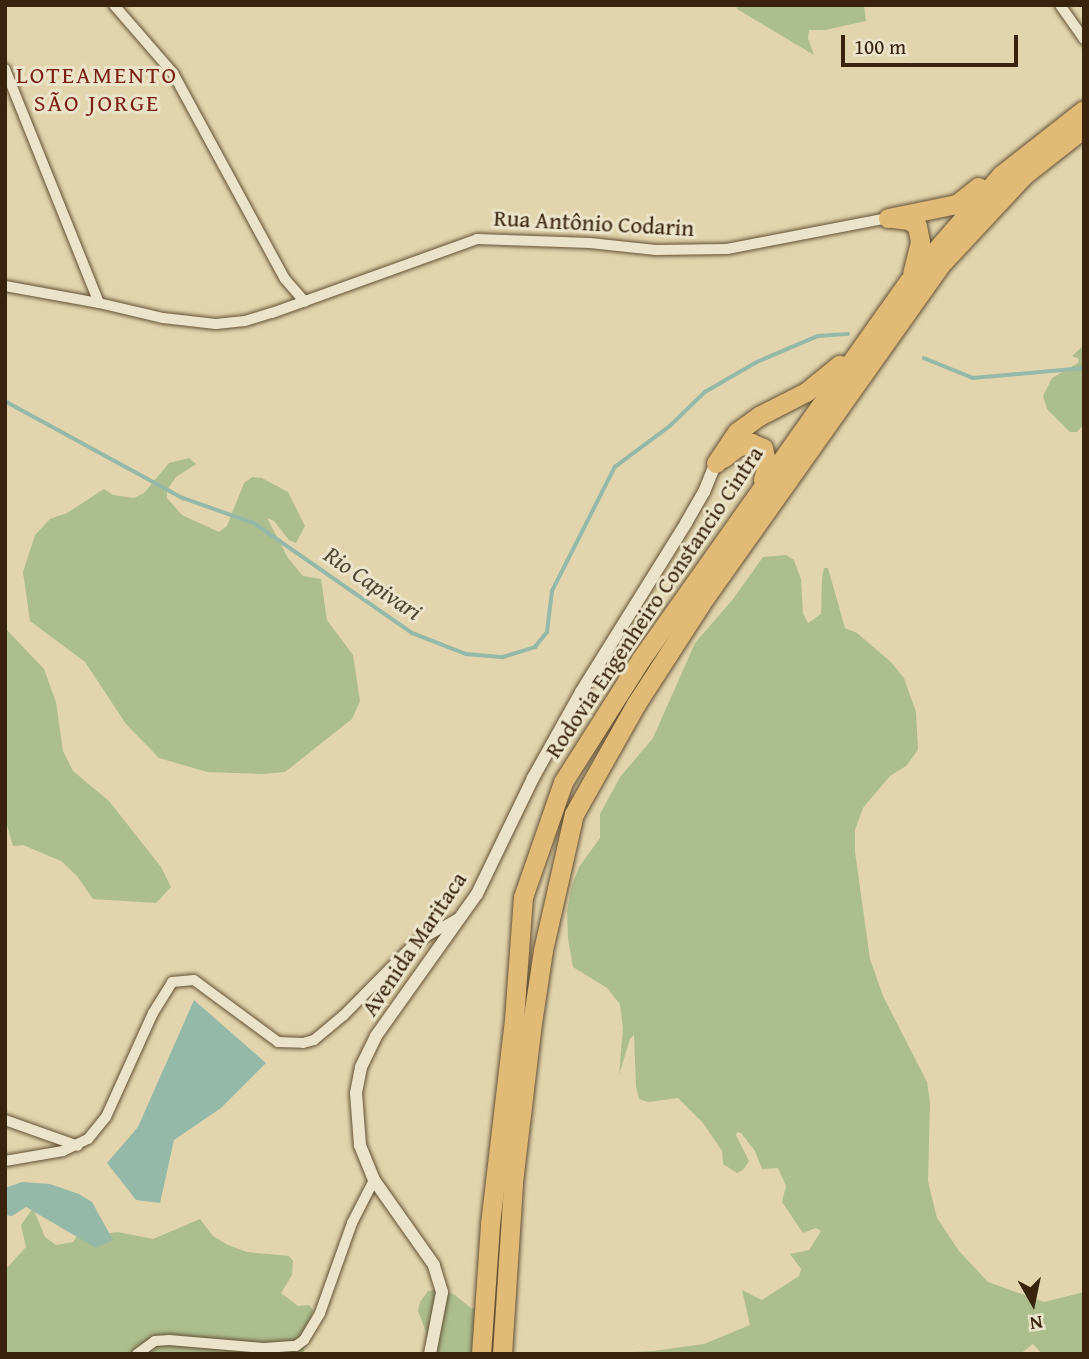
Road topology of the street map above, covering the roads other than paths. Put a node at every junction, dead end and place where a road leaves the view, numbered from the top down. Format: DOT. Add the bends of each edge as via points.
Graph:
graph roads {
  1 [pos="114,5"];
  2 [pos="1060,5"];
  3 [pos="1084,39"];
  4 [pos="5,69"];
  5 [pos="1084,110"];
  6 [pos="1084,128"];
  7 [pos="1037,144"];
  8 [pos="888,218"];
  9 [pos="909,281"];
  10 [pos="5,286"];
  11 [pos="305,302"];
  12 [pos="99,303"];
  13 [pos="866,340"];
  14 [pos="716,463"];
  15 [pos="761,486"];
  16 [pos="460,917"];
  17 [pos="5,1121"];
  18 [pos="78,1146"];
  19 [pos="5,1161"];
  20 [pos="374,1180"];
  21 [pos="506,1286"];
  22 [pos="137,1354"];
  23 [pos="429,1354"];
  24 [pos="481,1354"];
  25 [pos="502,1354"];
  26 [pos="516,1354"];
  1 -- 11 [label="street" via="173,73 285,279"];
  2 -- 3 [label="street"];
  4 -- 12 [label="street"];
  5 -- 7 [label="highway, Rodovia Engenheiro Constancio Cintra"];
  6 -- 21 [label="highway, Rodovia Engenheiro Constancio Cintra" via="1024,175 942,263 706,596 636,704 574,814 531,1023"];
  7 -- 8 [label="highway" via="957,204"];
  7 -- 9 [label="highway, Rodovia Engenheiro Constancio Cintra" via="1001,175"];
  8 -- 9 [label="highway" via="909,220 917,226 920,242"];
  8 -- 11 [label="street, Rua Antônio Codarin" via="727,249 656,250 477,239"];
  9 -- 13 [label="highway, Rodovia Engenheiro Constancio Cintra"];
  10 -- 12 [label="street, Rua Antônio Codarin"];
  11 -- 12 [label="street, Rua Antônio Codarin" via="245,321 216,324"];
  13 -- 14 [label="highway" via="806,392 737,432"];
  13 -- 15 [label="highway, Rodovia Engenheiro Constancio Cintra"];
  14 -- 15 [label="highway" via="737,447 751,443 763,448 767,466"];
  14 -- 16 [label="street, Avenida Maritaca" via="686,523 581,692 477,894"];
  15 -- 24 [label="highway, Rodovia Engenheiro Constancio Cintra" via="641,659 563,782 523,897"];
  16 -- 18 [label="street" via="415,943 342,1016 303,1044 278,1042 194,981 172,982 106,1117"];
  16 -- 20 [label="street, Avenida Maritaca" via="376,1036 361,1067 356,1093 360,1145"];
  17 -- 18 [label="street"];
  18 -- 19 [label="street"];
  20 -- 22 [label="street" via="352,1223 320,1313 296,1346 264,1348 169,1340 155,1341"];
  20 -- 23 [label="street, Avenida Maritaca" via="439,1278 441,1310"];
  21 -- 25 [label="highway, Rodovia Engenheiro Constancio Cintra"];
  21 -- 26 [label="highway"];
}
